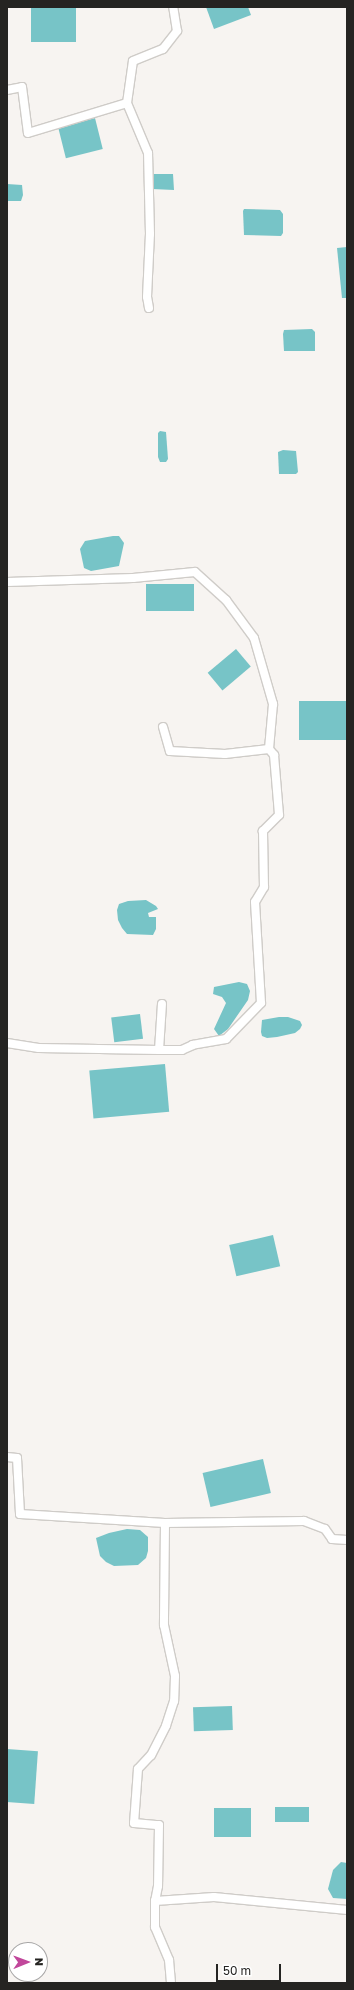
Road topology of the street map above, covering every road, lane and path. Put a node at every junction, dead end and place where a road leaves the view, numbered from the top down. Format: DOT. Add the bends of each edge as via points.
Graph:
graph roads {
  1 [pos="173,7"];
  2 [pos="7,90"];
  3 [pos="127,103"];
  4 [pos="149,308"];
  5 [pos="7,582"];
  6 [pos="163,727"];
  7 [pos="268,749"];
  8 [pos="162,1004"];
  9 [pos="7,1043"];
  10 [pos="159,1050"];
  11 [pos="7,1456"];
  12 [pos="165,1522"];
  13 [pos="347,1540"];
  14 [pos="155,1901"];
  15 [pos="347,1910"];
  16 [pos="171,1983"];
  1 -- 3 [label="street" via="177,31 163,49 133,61"];
  2 -- 3 [label="street" via="22,86 28,133"];
  3 -- 4 [label="street" via="148,153"];
  5 -- 7 [label="street" via="133,578 195,572 226,600 254,638 273,704"];
  6 -- 7 [label="street" via="170,751 225,754"];
  7 -- 10 [label="street" via="274,755 279,815 263,831 264,887 256,902 261,1003 226,1040 193,1045 182,1050"];
  8 -- 10 [label="street"];
  9 -- 10 [label="street" via="39,1048"];
  11 -- 12 [label="street" via="17,1458 20,1514"];
  12 -- 13 [label="street" via="304,1521 325,1529 332,1539"];
  12 -- 14 [label="street" via="164,1625 175,1676 174,1701 166,1726 151,1755 138,1769 134,1823 159,1825 158,1886"];
  14 -- 15 [label="street" via="214,1897"];
  14 -- 16 [label="street" via="155,1927 169,1960"];
}
